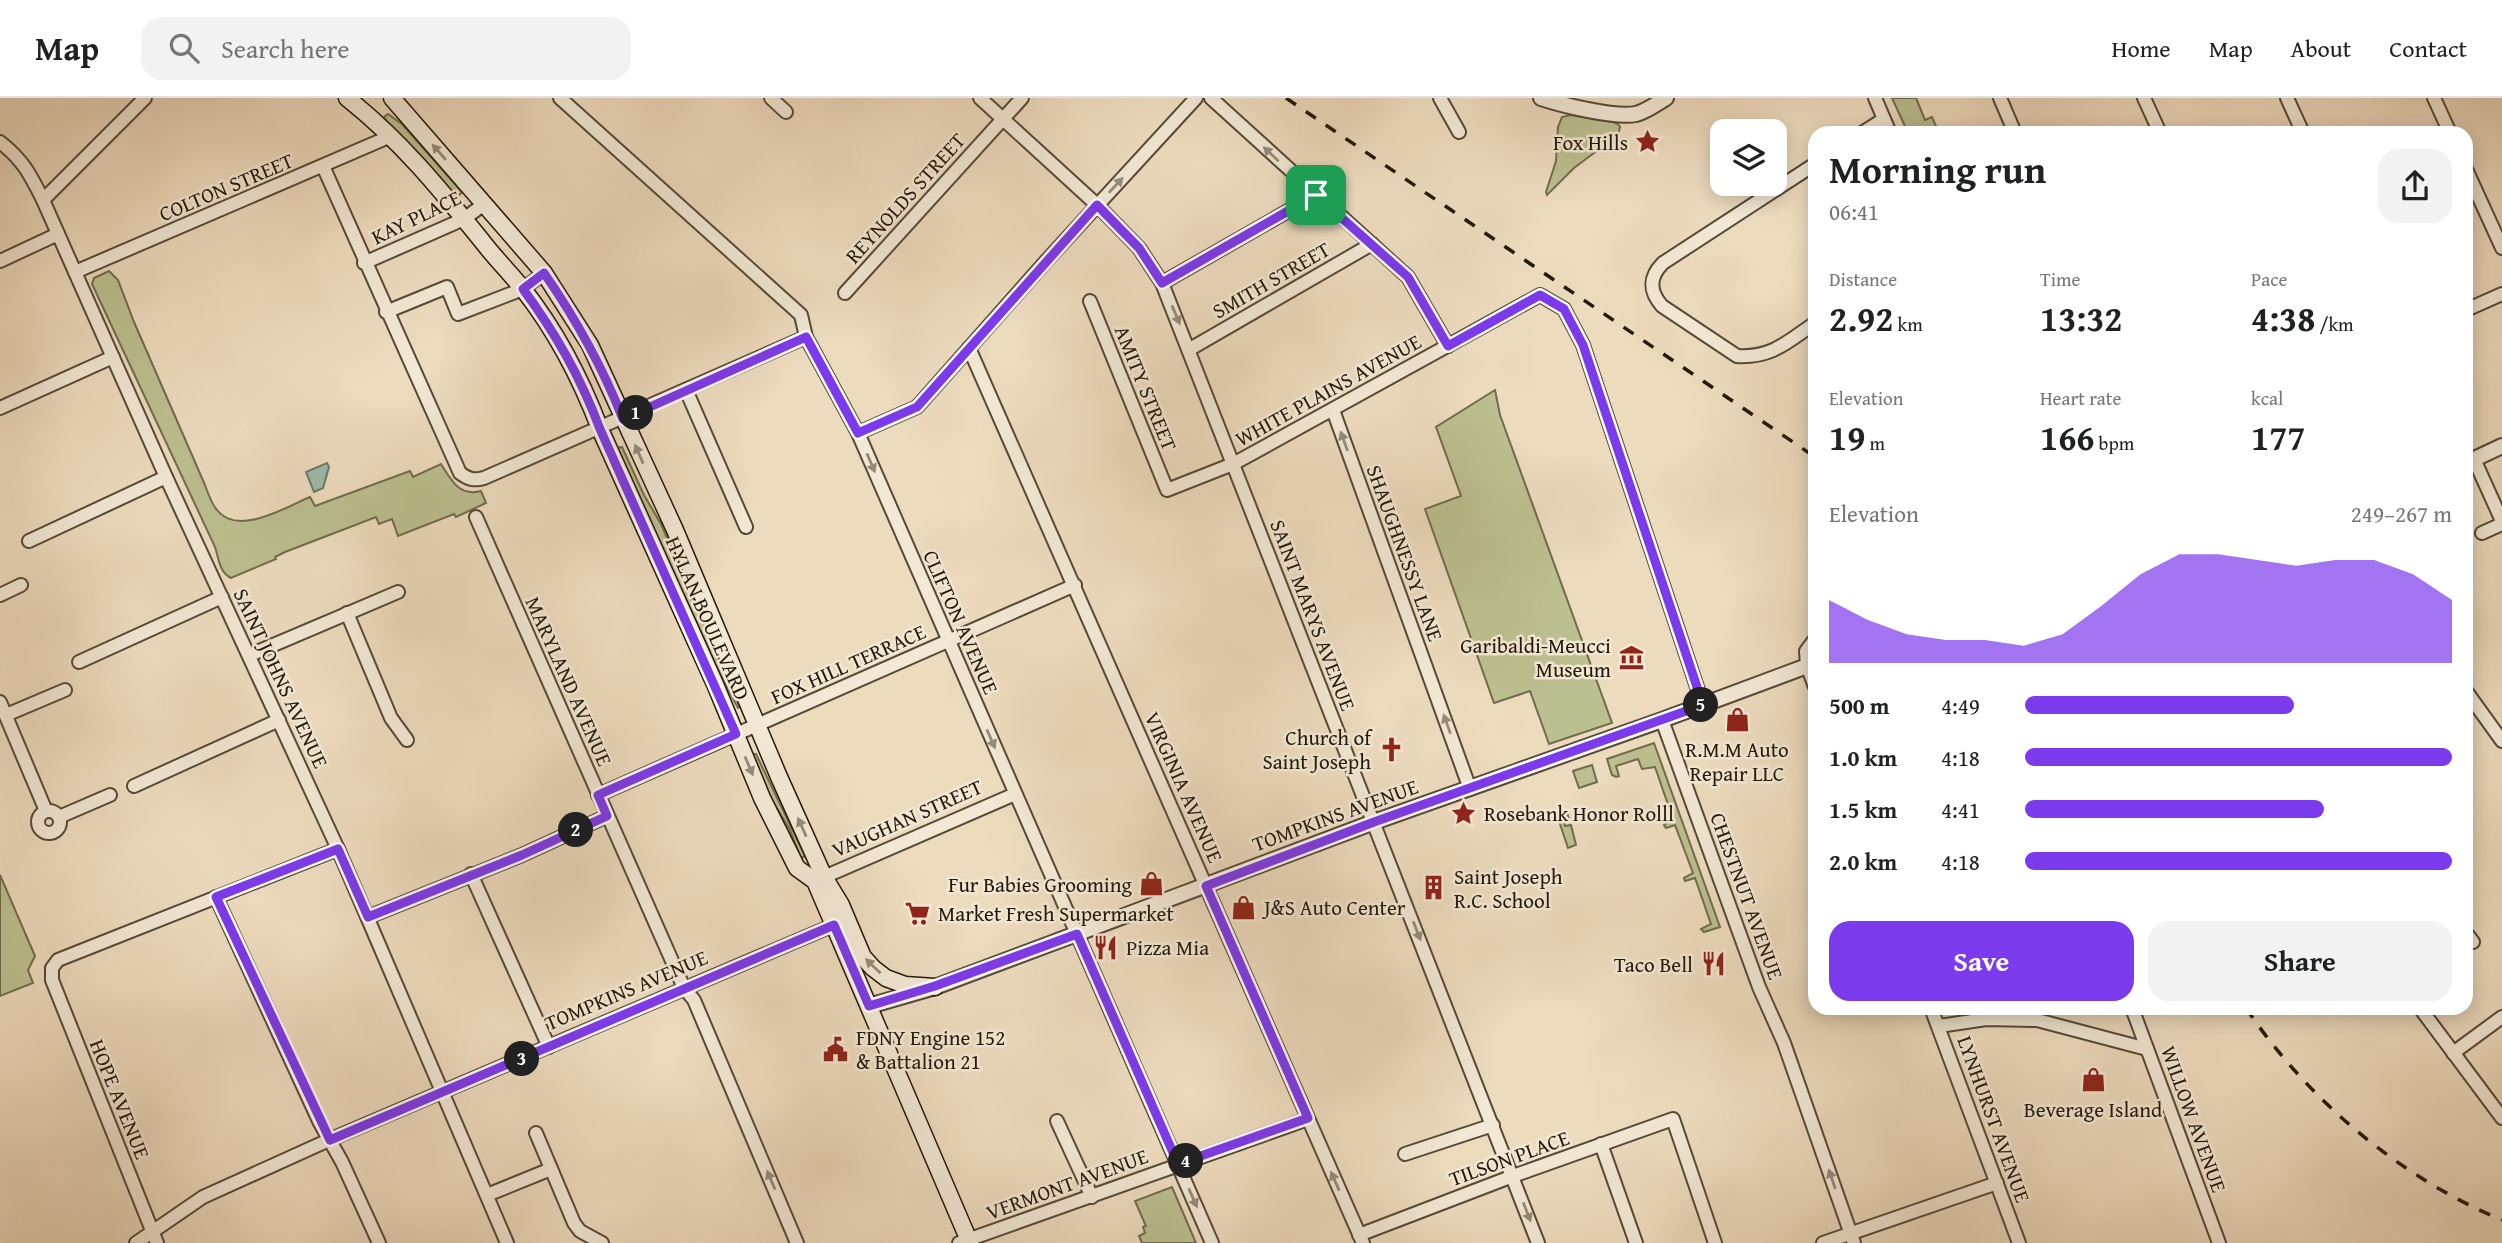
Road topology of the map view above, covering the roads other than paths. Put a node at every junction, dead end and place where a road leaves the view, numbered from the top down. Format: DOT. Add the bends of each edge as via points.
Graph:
graph roads {
  1 [pos="145,98"];
  2 [pos="346,98"];
  3 [pos="392,98"];
  4 [pos="560,98"];
  5 [pos="771,98"];
  6 [pos="981,98"];
  7 [pos="1022,98"];
  8 [pos="1196,98"];
  9 [pos="1211,98"];
  10 [pos="1440,98"];
  11 [pos="1541,98"];
  12 [pos="1666,98"];
  13 [pos="1875,98"];
  14 [pos="2000,98"];
  15 [pos="2144,98"];
  16 [pos="2287,98"];
  17 [pos="2434,98"];
  18 [pos="786,112"];
  19 [pos="1003,119"];
  20 [pos="1884,119"];
  21 [pos="1873,126"];
  22 [pos="1887,126"];
  23 [pos="2012,126"];
  24 [pos="2157,126"];
  25 [pos="2300,126"];
  26 [pos="2446,126"];
  27 [pos="1459,132"];
  28 [pos="391,136"];
  29 [pos="0,142"];
  30 [pos="323,166"];
  31 [pos="1808,169"];
  32 [pos="2473,184"];
  33 [pos="1316,195"];
  34 [pos="43,200"];
  35 [pos="484,204"];
  36 [pos="1097,205"];
  37 [pos="464,219"];
  38 [pos="58,234"];
  39 [pos="1372,244"];
  40 [pos="2502,248"];
  41 [pos="0,261"];
  42 [pos="365,262"];
  43 [pos="75,272"];
  44 [pos="544,273"];
  45 [pos="1162,283"];
  46 [pos="523,289"];
  47 [pos="845,293"];
  48 [pos="2502,294"];
  49 [pos="1090,301"];
  50 [pos="2473,307"];
  51 [pos="386,312"];
  52 [pos="1808,328"];
  53 [pos="806,337"];
  54 [pos="1448,346"];
  55 [pos="969,348"];
  56 [pos="1190,349"];
  57 [pos="113,357"];
  58 [pos="686,390"];
  59 [pos="0,408"];
  60 [pos="1333,410"];
  61 [pos="623,419"];
  62 [pos="600,429"];
  63 [pos="858,433"];
  64 [pos="2502,446"];
  65 [pos="2473,460"];
  66 [pos="1233,464"];
  67 [pos="2473,467"];
  68 [pos="166,477"];
  69 [pos="1167,490"];
  70 [pos="476,517"];
  71 [pos="2502,523"];
  72 [pos="746,527"];
  73 [pos="2482,533"];
  74 [pos="29,541"];
  75 [pos="21,585"];
  76 [pos="1075,585"];
  77 [pos="398,592"];
  78 [pos="0,595"];
  79 [pos="222,597"];
  80 [pos="347,613"];
  81 [pos="948,641"];
  82 [pos="250,655"];
  83 [pos="79,662"];
  84 [pos="1808,665"];
  85 [pos="65,690"];
  86 [pos="2473,701"];
  87 [pos="0,702"];
  88 [pos="1703,705"];
  89 [pos="6,715"];
  90 [pos="279,720"];
  91 [pos="1662,720"];
  92 [pos="757,725"];
  93 [pos="736,734"];
  94 [pos="407,740"];
  95 [pos="2502,741"];
  96 [pos="134,786"];
  97 [pos="1470,789"];
  98 [pos="1015,794"];
  99 [pos="110,795"];
  100 [pos="598,795"];
  101 [pos="607,816"];
  102 [pos="1374,822"];
  103 [pos="338,849"];
  104 [pos="471,874"];
  105 [pos="820,879"];
  106 [pos="1206,886"];
  107 [pos="216,897"];
  108 [pos="368,917"];
  109 [pos="834,925"];
  110 [pos="1077,934"];
  111 [pos="935,986"];
  112 [pos="684,988"];
  113 [pos="869,1006"];
  114 [pos="1934,1015"];
  115 [pos="2135,1015"];
  116 [pos="2425,1015"];
  117 [pos="2502,1017"];
  118 [pos="1939,1026"];
  119 [pos="549,1047"];
  120 [pos="2147,1049"];
  121 [pos="2453,1053"];
  122 [pos="443,1093"];
  123 [pos="2500,1110"];
  124 [pos="1308,1118"];
  125 [pos="1057,1121"];
  126 [pos="1493,1125"];
  127 [pos="536,1133"];
  128 [pos="330,1140"];
  129 [pos="1601,1144"];
  130 [pos="1405,1154"];
  131 [pos="1178,1164"];
  132 [pos="551,1169"];
  133 [pos="1513,1176"];
  134 [pos="1997,1183"];
  135 [pos="487,1195"];
  136 [pos="1092,1196"];
  137 [pos="154,1237"];
  138 [pos="1853,1238"];
  139 [pos="1361,1239"];
  140 [pos="966,1242"];
  141 [pos="136,1243"];
  142 [pos="379,1243"];
  143 [pos="507,1243"];
  144 [pos="602,1243"];
  145 [pos="797,1243"];
  146 [pos="1212,1243"];
  147 [pos="1538,1243"];
  148 [pos="1636,1243"];
  149 [pos="1715,1243"];
  150 [pos="1823,1243"];
  151 [pos="2020,1243"];
  152 [pos="2219,1243"];
  1 -- 34 [label="street"];
  2 -- 28 [label="main road, HYLAN BOULEVARD"];
  35 -- 3 [label="main road, HYLAN BOULEVARD, one-way"];
  4 -- 53 [label="street, CLIFTON AVENUE" via="801,315"];
  5 -- 18 [label="street"];
  6 -- 19 [label="street, SAINT MARYS AVENUE"];
  7 -- 19 [label="street, REYNOLDS STREET"];
  36 -- 8 [label="street, one-way"];
  33 -- 9 [label="street, one-way"];
  10 -- 27 [label="street"];
  11 -- 12 [label="street" via="1580,109 1633,114"];
  13 -- 20 [label="street"];
  14 -- 23 [label="street"];
  15 -- 24 [label="street"];
  16 -- 25 [label="street"];
  17 -- 26 [label="street"];
  19 -- 36 [label="street, SAINT MARYS AVENUE"];
  19 -- 47 [label="street, REYNOLDS STREET"];
  20 -- 21 [label="street"];
  20 -- 22 [label="street"];
  28 -- 30 [label="street, COLTON STREET"];
  28 -- 37 [label="main road, HYLAN BOULEVARD"];
  29 -- 34 [label="street, SAINT JOHNS AVENUE" via="18,156"];
  30 -- 42 [label="street"];
  30 -- 43 [label="street, COLTON STREET"];
  31 -- 52 [label="street" via="1663,263 1651,281 1654,297 1662,306 1737,356 1772,352"];
  32 -- 40 [label="street"];
  33 -- 39 [label="street"];
  33 -- 45 [label="street"];
  34 -- 38 [label="street, SAINT JOHNS AVENUE"];
  35 -- 37 [label="street, KAY PLACE"];
  35 -- 44 [label="main road, HYLAN BOULEVARD"];
  36 -- 45 [label="street, SAINT MARYS AVENUE" via="1139,248"];
  36 -- 55 [label="street"];
  37 -- 42 [label="street, KAY PLACE"];
  37 -- 46 [label="main road, HYLAN BOULEVARD"];
  38 -- 41 [label="street"];
  38 -- 43 [label="street, SAINT JOHNS AVENUE"];
  39 -- 54 [label="street" via="1408,277"];
  39 -- 56 [label="street, SMITH STREET"];
  42 -- 51 [label="street"];
  43 -- 57 [label="street, SAINT JOHNS AVENUE"];
  44 -- 46 [label="street"];
  44 -- 61 [label="main road, HYLAN BOULEVARD" via="590,345"];
  45 -- 56 [label="street, SAINT MARYS AVENUE, one-way"];
  46 -- 51 [label="street" via="458,314 447,287"];
  46 -- 62 [label="main road, HYLAN BOULEVARD" via="554,331"];
  48 -- 50 [label="street"];
  49 -- 69 [label="street, AMITY STREET"];
  51 -- 62 [label="street" via="460,473 472,480"];
  53 -- 58 [label="street"];
  53 -- 63 [label="street, CLIFTON AVENUE"];
  54 -- 60 [label="street, WHITE PLAINS AVENUE"];
  54 -- 88 [label="street, WHITE PLAINS AVENUE" via="1540,295 1564,309 1583,345"];
  55 -- 63 [label="street" via="917,407"];
  55 -- 76 [label="street, VIRGINIA AVENUE"];
  56 -- 66 [label="street, SAINT MARYS AVENUE"];
  57 -- 59 [label="street"];
  57 -- 68 [label="street, SAINT JOHNS AVENUE"];
  58 -- 61 [label="street"];
  58 -- 72 [label="street"];
  60 -- 66 [label="street, WHITE PLAINS AVENUE"];
  97 -- 60 [label="street, SHAUGHNESSY LANE, one-way"];
  61 -- 62 [label="street"];
  92 -- 61 [label="main road, HYLAN BOULEVARD, one-way"];
  62 -- 93 [label="main road, HYLAN BOULEVARD"];
  63 -- 81 [label="street, CLIFTON AVENUE, one-way"];
  64 -- 65 [label="street"];
  66 -- 69 [label="street, WHITE PLAINS AVENUE"];
  66 -- 102 [label="street, SAINT MARYS AVENUE"];
  67 -- 71 [label="street"];
  68 -- 74 [label="street"];
  68 -- 79 [label="street, SAINT JOHNS AVENUE"];
  70 -- 100 [label="street, MARYLAND AVENUE"];
  71 -- 73 [label="street"];
  75 -- 78 [label="street"];
  76 -- 81 [label="street, FOX HILL TERRACE"];
  76 -- 106 [label="street, VIRGINIA AVENUE"];
  77 -- 80 [label="street"];
  79 -- 82 [label="street, SAINT JOHNS AVENUE"];
  79 -- 83 [label="street"];
  80 -- 82 [label="street"];
  80 -- 94 [label="street" via="391,718"];
  81 -- 92 [label="street, FOX HILL TERRACE"];
  81 -- 98 [label="street, CLIFTON AVENUE, one-way"];
  82 -- 90 [label="street, SAINT JOHNS AVENUE"];
  84 -- 88 [label="street, TOMPKINS AVENUE"];
  85 -- 89 [label="street"];
  86 -- 95 [label="street"];
  87 -- 89 [label="street"];
  88 -- 91 [label="street, TOMPKINS AVENUE"];
  89 -- 99 [label="street" via="53,814"];
  90 -- 96 [label="street"];
  90 -- 103 [label="street, SAINT JOHNS AVENUE"];
  91 -- 97 [label="street, TOMPKINS AVENUE"];
  138 -- 91 [label="street, CHESTNUT AVENUE, one-way"];
  92 -- 93 [label="street, FOX HILL TERRACE"];
  105 -- 92 [label="main road, HYLAN BOULEVARD, one-way"];
  93 -- 100 [label="street, FOX HILL TERRACE"];
  93 -- 105 [label="main road, HYLAN BOULEVARD, one-way" via="797,867"];
  97 -- 102 [label="street, TOMPKINS AVENUE"];
  98 -- 105 [label="street, VAUGHAN STREET"];
  98 -- 110 [label="street, CLIFTON AVENUE"];
  100 -- 101 [label="street, MARYLAND AVENUE"];
  101 -- 104 [label="street"];
  101 -- 112 [label="street, MARYLAND AVENUE"];
  102 -- 106 [label="street, TOMPKINS AVENUE"];
  102 -- 126 [label="street, SAINT MARYS AVENUE, one-way"];
  103 -- 107 [label="street"];
  103 -- 108 [label="street, SAINT JOHNS AVENUE"];
  104 -- 108 [label="street"];
  104 -- 119 [label="street"];
  105 -- 109 [label="main road, HYLAN BOULEVARD"];
  111 -- 105 [label="main road, one-way" via="905,985 873,968 863,957 841,905"];
  106 -- 110 [label="street, TOMPKINS AVENUE"];
  106 -- 124 [label="street, VIRGINIA AVENUE"];
  107 -- 128 [label="street"];
  107 -- 137 [label="street, HOPE AVENUE" via="58,960 52,968 52,979"];
  108 -- 122 [label="street, SAINT JOHNS AVENUE"];
  109 -- 112 [label="street, TOMPKINS AVENUE"];
  109 -- 113 [label="main road, HYLAN BOULEVARD"];
  110 -- 111 [label="street, TOMPKINS AVENUE"];
  110 -- 131 [label="street, CLIFTON AVENUE"];
  111 -- 113 [label="street, TOMPKINS AVENUE"];
  112 -- 119 [label="street, TOMPKINS AVENUE"];
  145 -- 112 [label="street, MARYLAND AVENUE, one-way" via="694,1000"];
  113 -- 140 [label="main road, HYLAN BOULEVARD"];
  114 -- 118 [label="street, LYNHURST AVENUE"];
  115 -- 120 [label="street, WILLOW AVENUE"];
  116 -- 121 [label="street"];
  117 -- 121 [label="street"];
  118 -- 120 [label="street" via="1986,1019 2037,1020"];
  118 -- 134 [label="street, LYNHURST AVENUE"];
  119 -- 122 [label="street, TOMPKINS AVENUE"];
  120 -- 152 [label="street, WILLOW AVENUE"];
  121 -- 123 [label="street"];
  122 -- 128 [label="street, TOMPKINS AVENUE"];
  122 -- 135 [label="street, SAINT JOHNS AVENUE"];
  124 -- 131 [label="street, VERMONT AVENUE"];
  139 -- 124 [label="street, VIRGINIA AVENUE, one-way"];
  125 -- 136 [label="street"];
  126 -- 130 [label="street"];
  126 -- 133 [label="street, SAINT MARYS AVENUE"];
  127 -- 132 [label="street"];
  128 -- 137 [label="street, TOMPKINS AVENUE" via="203,1197"];
  128 -- 142 [label="street"];
  129 -- 133 [label="street, TILSON PLACE"];
  129 -- 148 [label="street"];
  129 -- 149 [label="street, TILSON PLACE" via="1672,1119"];
  131 -- 136 [label="street, VERMONT AVENUE"];
  131 -- 146 [label="street, CLIFTON AVENUE, one-way"];
  132 -- 135 [label="street"];
  132 -- 144 [label="street" via="574,1223"];
  133 -- 139 [label="street, TILSON PLACE"];
  133 -- 147 [label="street, SAINT MARYS AVENUE, one-way"];
  134 -- 138 [label="street"];
  134 -- 151 [label="street, LYNHURST AVENUE"];
  135 -- 143 [label="street, SAINT JOHNS AVENUE"];
  136 -- 140 [label="street, VERMONT AVENUE"];
  137 -- 141 [label="street, TOMPKINS AVENUE"];
  138 -- 150 [label="street"];
}
